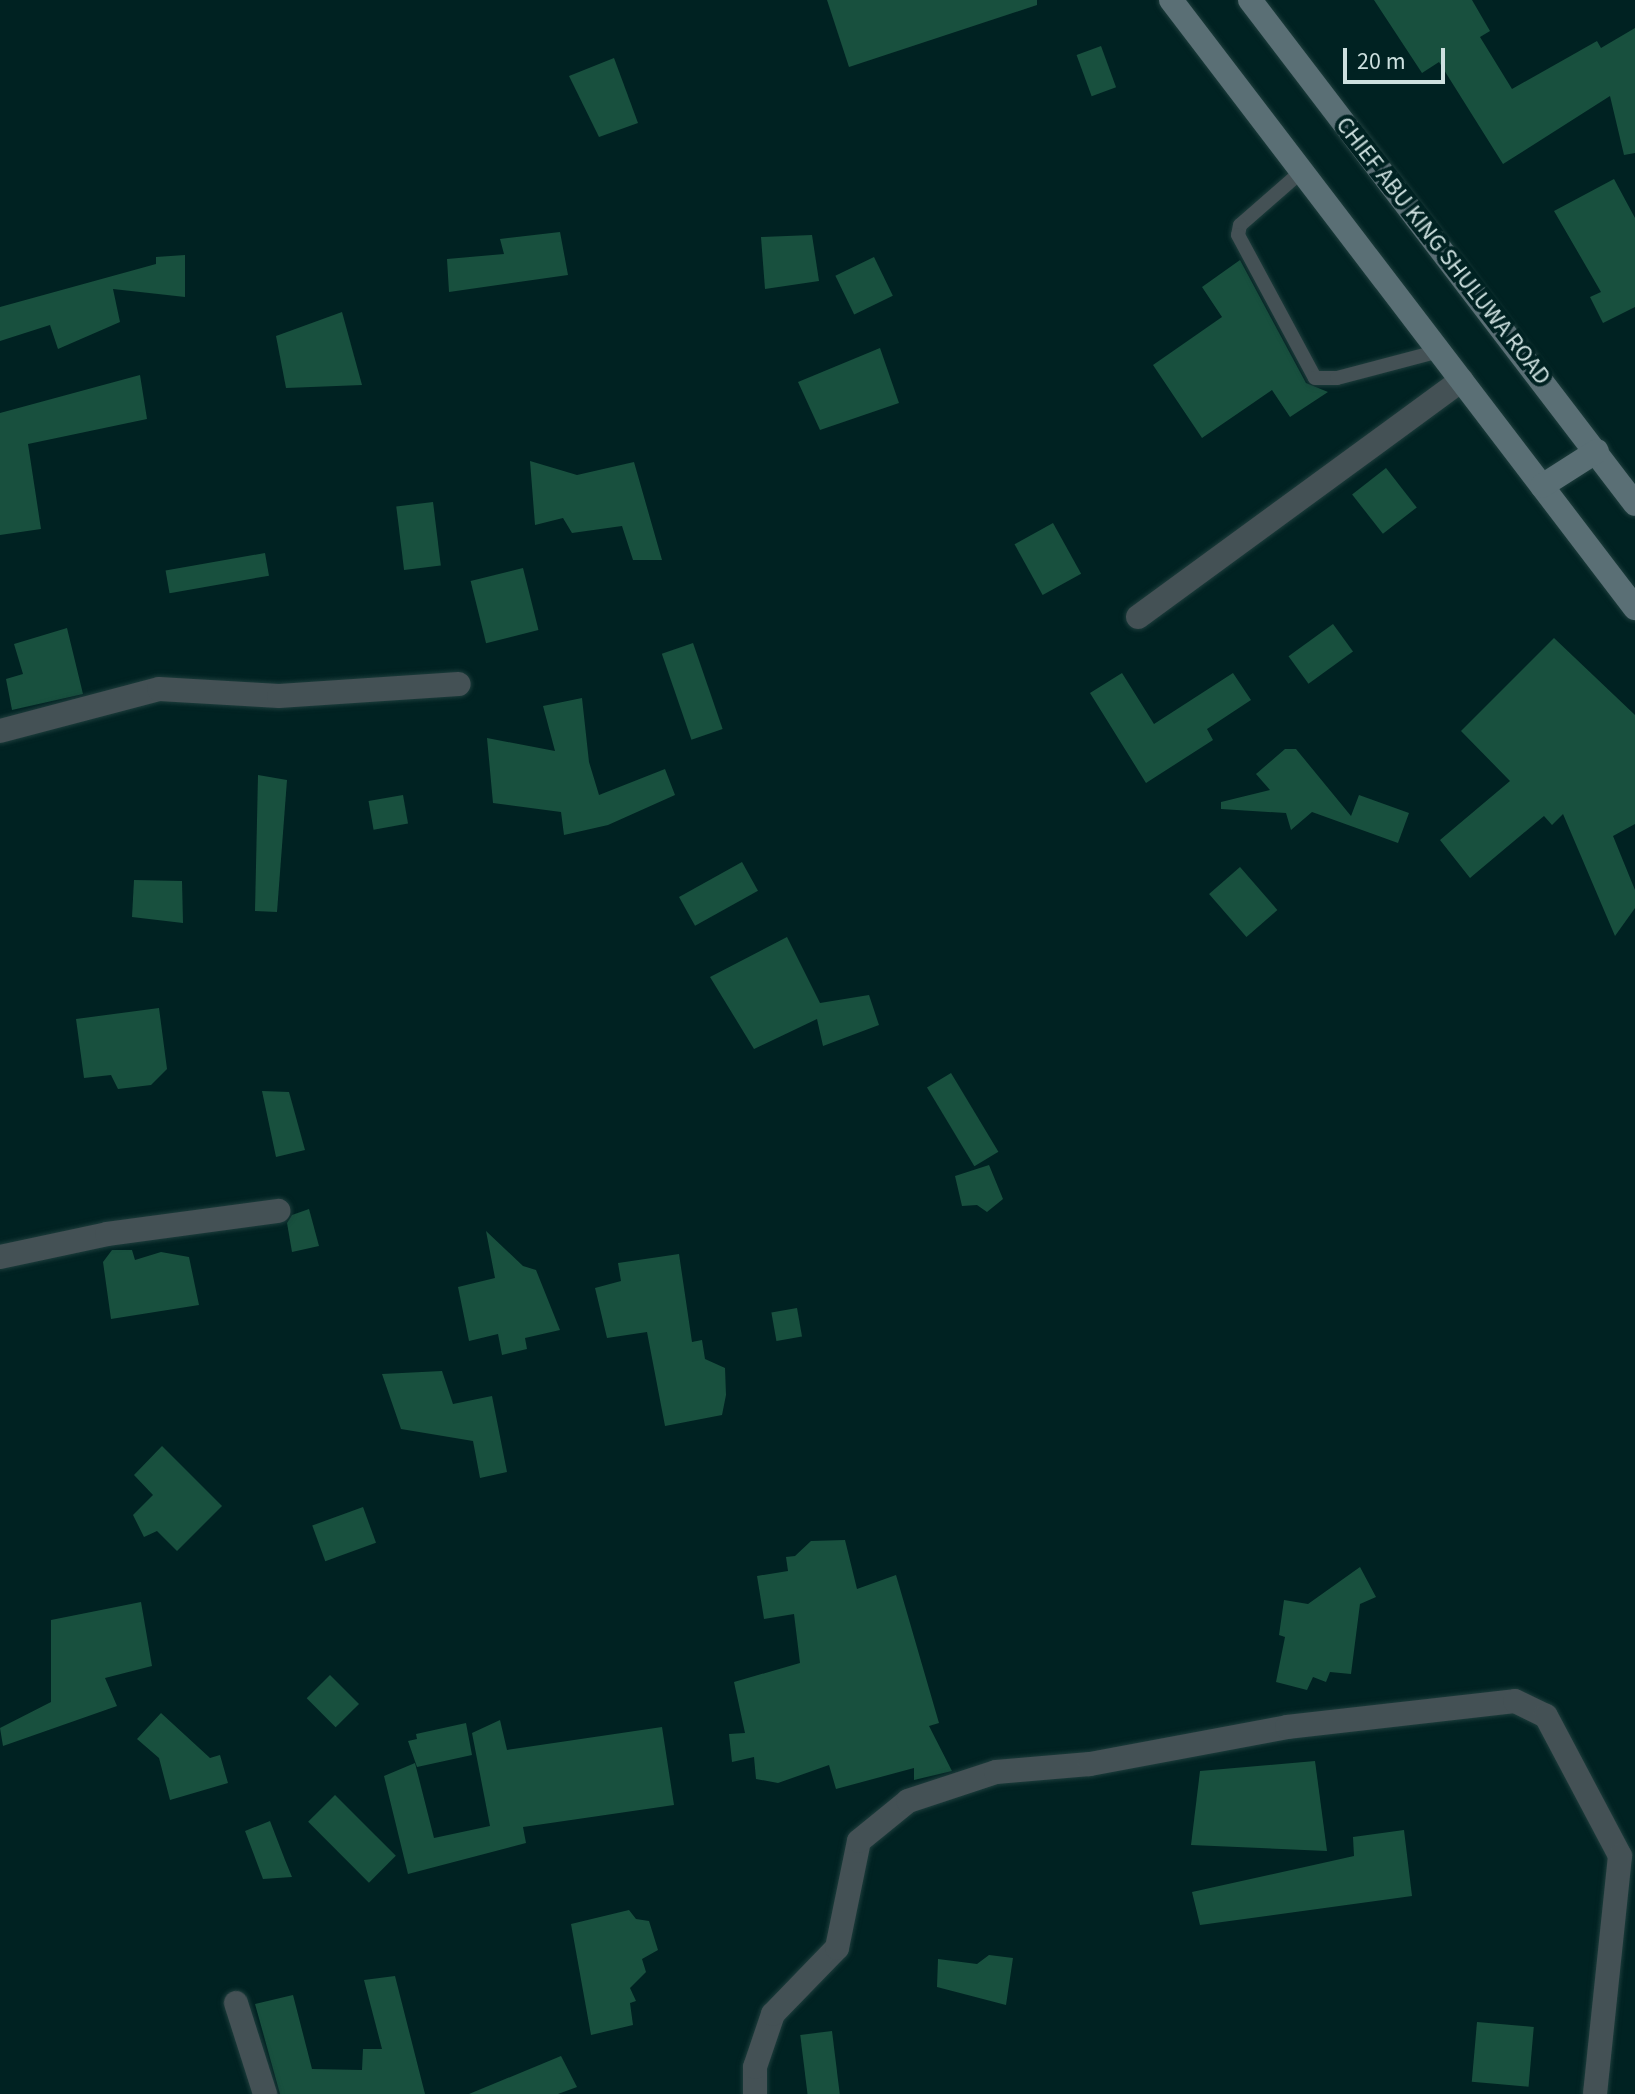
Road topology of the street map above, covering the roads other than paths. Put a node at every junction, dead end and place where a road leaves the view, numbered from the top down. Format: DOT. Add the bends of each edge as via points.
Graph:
graph roads {
  1 [pos="1171,0"];
  2 [pos="1250,0"];
  3 [pos="1302,171"];
  4 [pos="1440,351"];
  5 [pos="1462,380"];
  6 [pos="1597,451"];
  7 [pos="1542,486"];
  8 [pos="1635,504"];
  9 [pos="1635,608"];
  10 [pos="1138,617"];
  11 [pos="459,684"];
  12 [pos="0,731"];
  13 [pos="278,1211"];
  14 [pos="0,1257"];
  15 [pos="236,2003"];
  16 [pos="265,2094"];
  17 [pos="755,2094"];
  18 [pos="1595,2094"];
  1 -- 3 [label="street"];
  2 -- 6 [label="street, CHIEF ABU KING SHULUWA ROAD"];
  3 -- 4 [label="street"];
  3 -- 4 [label="lane" via="1240,225 1238,235 1315,378 1337,378"];
  4 -- 5 [label="street"];
  5 -- 7 [label="street"];
  5 -- 10 [label="street"];
  6 -- 7 [label="street"];
  6 -- 8 [label="street, CHIEF ABU KING SHULUWA ROAD"];
  7 -- 9 [label="street"];
  11 -- 12 [label="street" via="279,696 159,689"];
  13 -- 14 [label="street" via="107,1234"];
  15 -- 16 [label="street"];
  17 -- 18 [label="street" via="755,2067 773,2014 837,1948 859,1841 908,1801 996,1772 1090,1764 1287,1727 1515,1701 1546,1716 1620,1856"];
}
